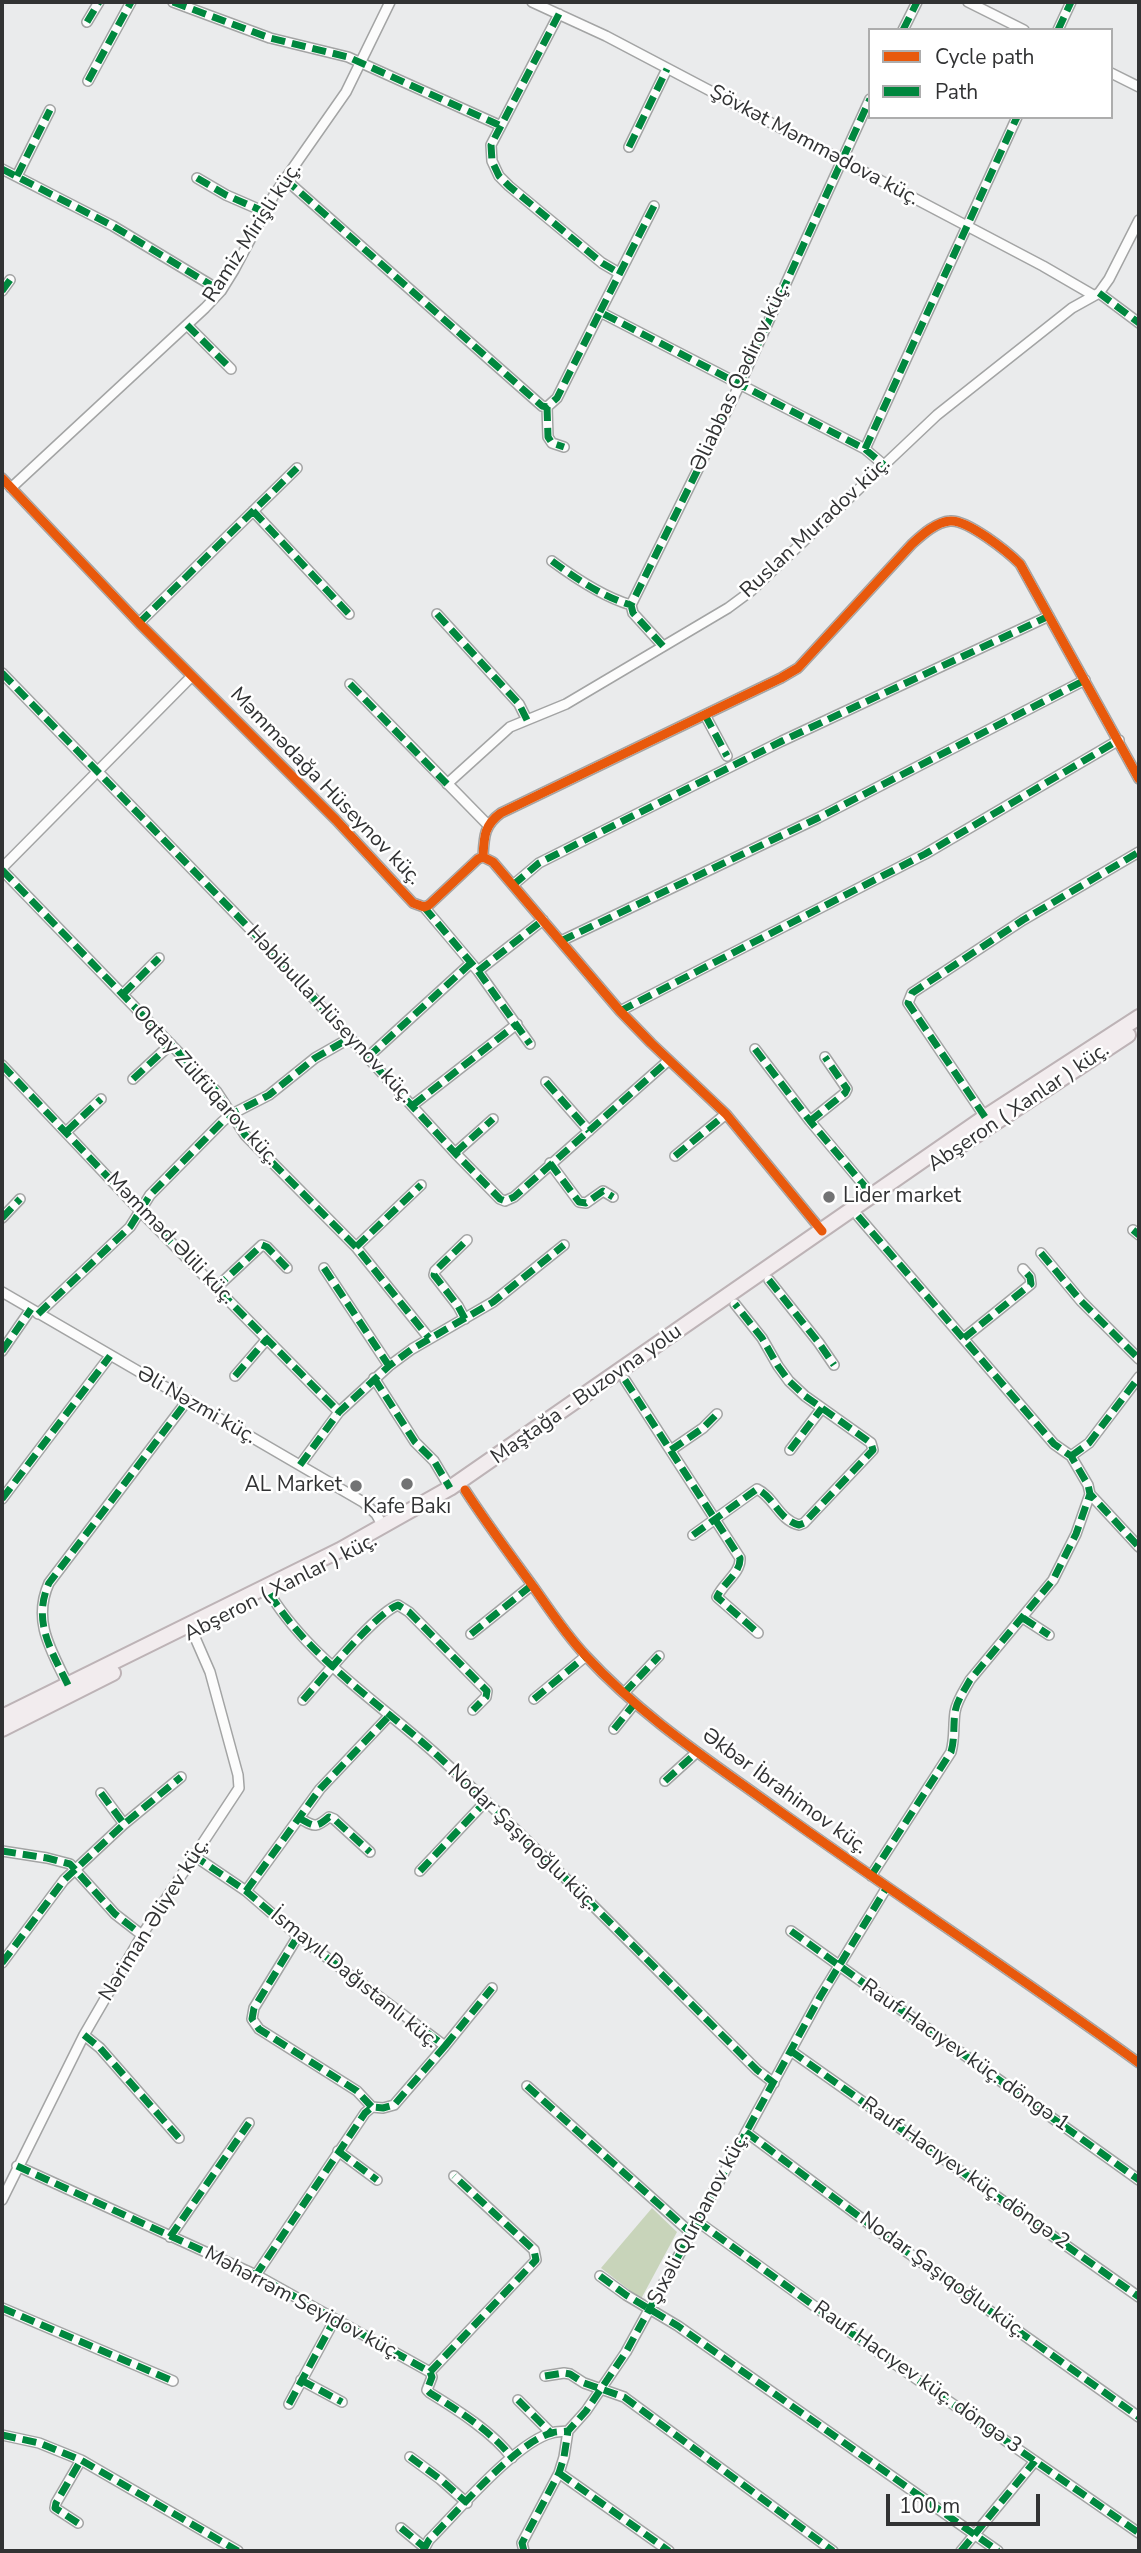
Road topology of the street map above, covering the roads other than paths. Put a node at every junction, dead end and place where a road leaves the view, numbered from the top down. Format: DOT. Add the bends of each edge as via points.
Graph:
graph roads {
  1 [pos="99,2"];
  2 [pos="131,2"];
  3 [pos="173,2"];
  4 [pos="390,2"];
  5 [pos="532,2"];
  6 [pos="917,2"];
  7 [pos="968,2"];
  8 [pos="1071,2"];
  9 [pos="559,14"];
  10 [pos="87,22"];
  11 [pos="904,28"];
  12 [pos="1020,28"];
  13 [pos="1059,28"];
  14 [pos="361,62"];
  15 [pos="667,69"];
  16 [pos="1113,74"];
  17 [pos="88,81"];
  18 [pos="1139,87"];
  19 [pos="868,103"];
  20 [pos="50,110"];
  21 [pos="1016,119"];
  22 [pos="499,125"];
  23 [pos="629,147"];
  24 [pos="840,161"];
  25 [pos="2,169"];
  26 [pos="17,176"];
  27 [pos="197,178"];
  28 [pos="285,179"];
  29 [pos="654,206"];
  30 [pos="265,212"];
  31 [pos="1139,220"];
  32 [pos="966,227"];
  33 [pos="619,273"];
  34 [pos="10,280"];
  35 [pos="221,290"];
  36 [pos="2,291"];
  37 [pos="1096,294"];
  38 [pos="600,312"];
  39 [pos="1139,323"];
  40 [pos="187,325"];
  41 [pos="231,369"];
  42 [pos="740,384"];
  43 [pos="547,407"];
  44 [pos="564,447"];
  45 [pos="865,449"];
  46 [pos="884,465"];
  47 [pos="297,468"];
  48 [pos="2,478"];
  49 [pos="11,488"];
  50 [pos="253,511"];
  51 [pos="552,561"];
  52 [pos="631,605"];
  53 [pos="349,614"];
  54 [pos="438,614"];
  55 [pos="1049,616"];
  56 [pos="139,622"];
  57 [pos="663,646"];
  58 [pos="2,673"];
  59 [pos="192,676"];
  60 [pos="1085,680"];
  61 [pos="350,684"];
  62 [pos="705,715"];
  63 [pos="527,720"];
  64 [pos="1119,740"];
  65 [pos="727,757"];
  66 [pos="97,773"];
  67 [pos="1139,779"];
  68 [pos="447,784"];
  69 [pos="487,824"];
  70 [pos="1139,852"];
  71 [pos="482,857"];
  72 [pos="2,869"];
  73 [pos="513,885"];
  74 [pos="424,907"];
  75 [pos="543,920"];
  76 [pos="561,941"];
  77 [pos="159,958"];
  78 [pos="471,963"];
  79 [pos="478,971"];
  80 [pos="122,994"];
  81 [pos="621,1010"];
  82 [pos="1139,1017"];
  83 [pos="517,1024"];
  84 [pos="1139,1028"];
  85 [pos="350,1038"];
  86 [pos="171,1044"];
  87 [pos="530,1044"];
  88 [pos="755,1049"];
  89 [pos="368,1057"];
  90 [pos="825,1057"];
  91 [pos="668,1060"];
  92 [pos="2,1065"];
  93 [pos="134,1079"];
  94 [pos="546,1082"];
  95 [pos="101,1099"];
  96 [pos="413,1105"];
  97 [pos="726,1114"];
  98 [pos="230,1115"];
  99 [pos="985,1116"];
  100 [pos="493,1119"];
  101 [pos="810,1121"];
  102 [pos="67,1131"];
  103 [pos="589,1131"];
  104 [pos="455,1153"];
  105 [pos="675,1156"];
  106 [pos="550,1163"];
  107 [pos="421,1185"];
  108 [pos="872,1195"];
  109 [pos="613,1197"];
  110 [pos="20,1199"];
  111 [pos="140,1211"];
  112 [pos="858,1216"];
  113 [pos="2,1218"];
  114 [pos="821,1231"];
  115 [pos="467,1240"];
  116 [pos="564,1245"];
  117 [pos="356,1247"];
  118 [pos="1041,1253"];
  119 [pos="287,1268"];
  120 [pos="324,1268"];
  121 [pos="1023,1269"];
  122 [pos="769,1280"];
  123 [pos="216,1288"];
  124 [pos="2,1292"];
  125 [pos="735,1304"];
  126 [pos="34,1311"];
  127 [pos="464,1319"];
  128 [pos="964,1338"];
  129 [pos="267,1339"];
  130 [pos="429,1339"];
  131 [pos="2,1351"];
  132 [pos="110,1356"];
  133 [pos="1139,1359"];
  134 [pos="834,1365"];
  135 [pos="388,1366"];
  136 [pos="235,1376"];
  137 [pos="1139,1377"];
  138 [pos="374,1378"];
  139 [pos="625,1380"];
  140 [pos="187,1401"];
  141 [pos="822,1408"];
  142 [pos="339,1412"];
  143 [pos="717,1414"];
  144 [pos="671,1450"];
  145 [pos="790,1450"];
  146 [pos="1072,1456"];
  147 [pos="300,1465"];
  148 [pos="457,1489"];
  149 [pos="1090,1494"];
  150 [pos="2,1499"];
  151 [pos="715,1519"];
  152 [pos="385,1530"];
  153 [pos="693,1535"];
  154 [pos="1139,1547"];
  155 [pos="532,1585"];
  156 [pos="270,1594"];
  157 [pos="1023,1618"];
  158 [pos="193,1633"];
  159 [pos="758,1633"];
  160 [pos="471,1634"];
  161 [pos="1049,1635"];
  162 [pos="586,1656"];
  163 [pos="659,1656"];
  164 [pos="334,1666"];
  165 [pos="68,1685"];
  166 [pos="624,1693"];
  167 [pos="534,1699"];
  168 [pos="303,1700"];
  169 [pos="635,1703"];
  170 [pos="473,1710"];
  171 [pos="390,1715"];
  172 [pos="2,1717"];
  173 [pos="2,1728"];
  174 [pos="614,1728"];
  175 [pos="697,1752"];
  176 [pos="181,1777"];
  177 [pos="665,1780"];
  178 [pos="101,1793"];
  179 [pos="485,1802"];
  180 [pos="299,1818"];
  181 [pos="124,1824"];
  182 [pos="2,1851"];
  183 [pos="370,1852"];
  184 [pos="193,1855"];
  185 [pos="75,1868"];
  186 [pos="420,1871"];
  187 [pos="871,1876"];
  188 [pos="887,1887"];
  189 [pos="246,1891"];
  190 [pos="791,1931"];
  191 [pos="142,1935"];
  192 [pos="298,1936"];
  193 [pos="2,1963"];
  194 [pos="839,1966"];
  195 [pos="492,1988"];
  196 [pos="84,2035"];
  197 [pos="444,2046"];
  198 [pos="791,2051"];
  199 [pos="1139,2063"];
  200 [pos="774,2082"];
  201 [pos="527,2086"];
  202 [pos="372,2107"];
  203 [pos="249,2123"];
  204 [pos="746,2132"];
  205 [pos="179,2138"];
  206 [pos="338,2151"];
  207 [pos="17,2166"];
  208 [pos="454,2176"];
  209 [pos="377,2179"];
  210 [pos="1139,2180"];
  211 [pos="2,2200"];
  212 [pos="697,2221"];
  213 [pos="691,2233"];
  214 [pos="170,2237"];
  215 [pos="256,2275"];
  216 [pos="600,2276"];
  217 [pos="1139,2297"];
  218 [pos="2,2308"];
  219 [pos="650,2310"];
  220 [pos="335,2319"];
  221 [pos="430,2372"];
  222 [pos="545,2376"];
  223 [pos="301,2380"];
  224 [pos="173,2381"];
  225 [pos="603,2389"];
  226 [pos="519,2400"];
  227 [pos="342,2402"];
  228 [pos="289,2404"];
  229 [pos="1139,2417"];
  230 [pos="568,2431"];
  231 [pos="551,2433"];
  232 [pos="2,2435"];
  233 [pos="410,2458"];
  234 [pos="512,2458"];
  235 [pos="81,2460"];
  236 [pos="1035,2461"];
  237 [pos="559,2473"];
  238 [pos="467,2503"];
  239 [pos="78,2523"];
  240 [pos="401,2528"];
  241 [pos="1139,2533"];
  242 [pos="975,2535"];
  243 [pos="424,2549"];
  244 [pos="239,2551"];
  245 [pos="524,2551"];
  246 [pos="669,2551"];
  247 [pos="833,2551"];
  248 [pos="961,2551"];
  249 [pos="998,2551"];
  1 -- 10 [label="street"];
  2 -- 17 [label="street"];
  3 -- 14 [label="street" via="270,38"];
  4 -- 14 [label="street, Ramiz Mirişli küç."];
  5 -- 9 [label="street, Şövkət Məmmədova küç."];
  6 -- 11 [label="street"];
  7 -- 12 [label="street"];
  8 -- 13 [label="street"];
  9 -- 15 [label="street, Şövkət Məmmədova küç."];
  9 -- 22 [label="street"];
  14 -- 22 [label="street"];
  14 -- 28 [label="street, Ramiz Mirişli küç." via="346,92"];
  15 -- 23 [label="street"];
  15 -- 24 [label="street, Şövkət Məmmədova küç."];
  16 -- 18 [label="street"];
  19 -- 24 [label="street, Əliabbas Qədirov küç."];
  20 -- 26 [label="street"];
  21 -- 32 [label="street"];
  22 -- 33 [label="street" via="491,145 499,176"];
  24 -- 32 [label="street, Şövkət Məmmədova küç."];
  24 -- 42 [label="street, Əliabbas Qədirov küç."];
  25 -- 26 [label="street"];
  26 -- 35 [label="street"];
  27 -- 30 [label="street"];
  28 -- 30 [label="street, Ramiz Mirişli küç."];
  28 -- 43 [label="street" via="535,402"];
  29 -- 33 [label="street"];
  30 -- 35 [label="street, Ramiz Mirişli küç."];
  31 -- 37 [label="street, Ruslan Muradov küç." via="1109,279"];
  32 -- 37 [label="street, Şövkət Məmmədova küç."];
  32 -- 45 [label="street"];
  33 -- 38 [label="street"];
  34 -- 36 [label="street"];
  35 -- 40 [label="street, Ramiz Mirişli küç."];
  37 -- 39 [label="street, Şövkət Məmmədova küç."];
  37 -- 46 [label="street, Ruslan Muradov küç." via="937,415"];
  38 -- 42 [label="street"];
  38 -- 43 [label="street" via="557,398"];
  40 -- 41 [label="street"];
  40 -- 49 [label="street, Ramiz Mirişli küç."];
  42 -- 45 [label="street"];
  42 -- 52 [label="street, Əliabbas Qədirov küç."];
  43 -- 44 [label="street" via="548,437"];
  45 -- 46 [label="street"];
  46 -- 57 [label="street, Ruslan Muradov küç." via="751,592"];
  47 -- 50 [label="street"];
  48 -- 49 [label="street, Məmmədağa Hüseynov küç."];
  49 -- 56 [label="street, Məmmədağa Hüseynov küç."];
  50 -- 53 [label="street"];
  50 -- 56 [label="street"];
  51 -- 52 [label="street" via="575,578"];
  52 -- 57 [label="street"];
  54 -- 63 [label="street" via="519,704"];
  55 -- 60 [label="street"];
  55 -- 62 [label="street" via="1014,558 960,522 945,522 912,544 798,667"];
  55 -- 73 [label="street" via="782,741 539,863"];
  56 -- 59 [label="street, Məmmədağa Hüseynov küç."];
  57 -- 63 [label="street, Ruslan Muradov küç." via="566,704"];
  58 -- 66 [label="street, Həbibulla Hüseynov küç."];
  59 -- 66 [label="street"];
  59 -- 74 [label="street, Məmmədağa Hüseynov küç." via="407,897"];
  60 -- 64 [label="street"];
  60 -- 76 [label="street" via="818,818"];
  61 -- 68 [label="street"];
  62 -- 65 [label="street"];
  62 -- 69 [label="street" via="501,813"];
  63 -- 68 [label="street, Ruslan Muradov küç." via="498,736"];
  64 -- 67 [label="street"];
  64 -- 81 [label="street" via="925,854"];
  66 -- 72 [label="street"];
  66 -- 85 [label="street, Həbibulla Hüseynov küç."];
  68 -- 69 [label="street"];
  69 -- 71 [label="street"];
  70 -- 99 [label="street" via="1023,920 908,998"];
  71 -- 73 [label="street" via="493,862"];
  71 -- 74 [label="street, Məmmədağa Hüseynov küç."];
  72 -- 80 [label="street, Oqtay Zülfüqarov küç."];
  73 -- 75 [label="street"];
  74 -- 78 [label="street"];
  75 -- 76 [label="street"];
  75 -- 79 [label="street"];
  76 -- 81 [label="street"];
  77 -- 80 [label="street"];
  78 -- 79 [label="street"];
  78 -- 89 [label="street"];
  79 -- 83 [label="street"];
  80 -- 86 [label="street, Oqtay Zülfüqarov küç."];
  81 -- 91 [label="street"];
  82 -- 99 [label="main road, Maştağa - Buzovna yolu"];
  83 -- 87 [label="street"];
  83 -- 96 [label="street"];
  84 -- 112 [label="main road, Abşeron ( Xanlar ) küç."];
  85 -- 89 [label="street, Həbibulla Hüseynov küç."];
  85 -- 98 [label="street" via="315,1058 263,1099"];
  86 -- 93 [label="street"];
  86 -- 98 [label="street, Oqtay Zülfüqarov küç." via="223,1100"];
  88 -- 101 [label="street"];
  89 -- 96 [label="street, Həbibulla Hüseynov küç."];
  90 -- 101 [label="street" via="847,1089"];
  91 -- 97 [label="street"];
  91 -- 103 [label="street, Həbibulla Hüseynov küç."];
  92 -- 102 [label="street, Məmməd Əlili küç."];
  94 -- 103 [label="street"];
  95 -- 102 [label="street"];
  96 -- 104 [label="street, Həbibulla Hüseynov küç."];
  97 -- 105 [label="street"];
  97 -- 114 [label="street"];
  98 -- 111 [label="street" via="150,1195"];
  98 -- 117 [label="street, Oqtay Zülfüqarov küç."];
  99 -- 108 [label="main road, Maştağa - Buzovna yolu"];
  100 -- 104 [label="street"];
  101 -- 108 [label="street"];
  102 -- 111 [label="street, Məmməd Əlili küç."];
  103 -- 106 [label="street, Həbibulla Hüseynov küç."];
  104 -- 106 [label="street, Həbibulla Hüseynov küç." via="505,1201"];
  106 -- 109 [label="street" via="579,1202 586,1203 603,1191"];
  107 -- 117 [label="street"];
  108 -- 114 [label="main road, Maştağa - Buzovna yolu"];
  110 -- 113 [label="street"];
  111 -- 123 [label="street, Məmməd Əlili küç."];
  111 -- 126 [label="street" via="130,1227"];
  112 -- 122 [label="main road, Abşeron ( Xanlar ) küç."];
  112 -- 128 [label="street"];
  114 -- 148 [label="main road, Maştağa - Buzovna yolu"];
  115 -- 127 [label="street" via="434,1275"];
  116 -- 127 [label="street" via="494,1302"];
  117 -- 130 [label="street, Oqtay Zülfüqarov küç."];
  118 -- 133 [label="street"];
  119 -- 123 [label="street" via="262,1245"];
  120 -- 135 [label="street"];
  121 -- 128 [label="street" via="1031,1283"];
  122 -- 125 [label="main road, Abşeron ( Xanlar ) küç."];
  122 -- 134 [label="street"];
  123 -- 129 [label="street, Məmməd Əlili küç."];
  124 -- 126 [label="street, Əli Nəzmi küç."];
  125 -- 139 [label="main road, Abşeron ( Xanlar ) küç."];
  125 -- 141 [label="street" via="783,1375"];
  126 -- 131 [label="street"];
  126 -- 132 [label="street, Əli Nəzmi küç."];
  127 -- 130 [label="street"];
  128 -- 146 [label="street" via="1054,1444"];
  129 -- 136 [label="street"];
  129 -- 142 [label="street, Məmməd Əlili küç."];
  130 -- 135 [label="street"];
  132 -- 140 [label="street, Əli Nəzmi küç."];
  132 -- 150 [label="street"];
  135 -- 138 [label="street"];
  137 -- 146 [label="street" via="1089,1443"];
  138 -- 142 [label="street"];
  138 -- 148 [label="street, Əkbər İbrahimov küç." via="415,1442"];
  139 -- 144 [label="street"];
  139 -- 148 [label="main road, Abşeron ( Xanlar ) küç."];
  140 -- 147 [label="street, Əli Nəzmi küç."];
  140 -- 165 [label="street" via="44,1594 41,1623"];
  141 -- 145 [label="street"];
  141 -- 151 [label="street" via="874,1446 871,1454 804,1523 786,1520 757,1489"];
  142 -- 147 [label="street"];
  143 -- 144 [label="street"];
  144 -- 151 [label="street"];
  146 -- 149 [label="street"];
  147 -- 152 [label="street, Əli Nəzmi küç." via="363,1502"];
  148 -- 152 [label="main road, Maştağa - Buzovna yolu"];
  148 -- 155 [label="street, Əkbər İbrahimov küç."];
  149 -- 154 [label="street"];
  149 -- 157 [label="street" via="1062,1565"];
  151 -- 153 [label="street"];
  151 -- 159 [label="street" via="741,1563 718,1597"];
  152 -- 156 [label="main road, Abşeron ( Xanlar ) küç."];
  152 -- 165 [label="main road, Maştağa - Buzovna yolu"];
  155 -- 160 [label="street"];
  155 -- 162 [label="street, Əkbər İbrahimov küç."];
  156 -- 158 [label="main road, Abşeron ( Xanlar ) küç."];
  156 -- 164 [label="street, Nodar Şaşıqoğlu küç." via="297,1632"];
  157 -- 161 [label="street"];
  157 -- 187 [label="street" via="960,1697 951,1752"];
  158 -- 173 [label="main road, Abşeron ( Xanlar ) küç."];
  158 -- 184 [label="street, Nəriman Əliyev küç." via="210,1672 240,1782 237,1794"];
  162 -- 166 [label="street, Əkbər İbrahimov küç."];
  162 -- 167 [label="street"];
  163 -- 166 [label="street"];
  164 -- 168 [label="street"];
  164 -- 170 [label="street" via="398,1605 487,1691"];
  164 -- 171 [label="street, Nodar Şaşıqoğlu küç."];
  165 -- 172 [label="main road, Maştağa - Buzovna yolu"];
  166 -- 169 [label="street, Əkbər İbrahimov küç."];
  169 -- 174 [label="street"];
  169 -- 175 [label="street, Əkbər İbrahimov küç."];
  171 -- 179 [label="street, Nodar Şaşıqoğlu küç."];
  171 -- 180 [label="street"];
  175 -- 177 [label="street"];
  175 -- 187 [label="street, Əkbər İbrahimov küç."];
  176 -- 181 [label="street"];
  178 -- 181 [label="street"];
  179 -- 186 [label="street"];
  179 -- 200 [label="street, Nodar Şaşıqoğlu küç."];
  180 -- 183 [label="street" via="314,1826 329,1817 334,1819"];
  180 -- 189 [label="street"];
  181 -- 185 [label="street"];
  182 -- 185 [label="street" via="65,1862"];
  184 -- 189 [label="street, İsmayıl Dağıstanlı küç."];
  184 -- 191 [label="street, Nəriman Əliyev küç."];
  185 -- 191 [label="street" via="114,1914"];
  185 -- 193 [label="street"];
  187 -- 188 [label="street, Əkbər İbrahimov küç."];
  188 -- 194 [label="street, Şıxəli Qurbanov küç."];
  188 -- 199 [label="street, Əkbər İbrahimov küç."];
  189 -- 192 [label="street, İsmayıl Dağıstanlı küç."];
  190 -- 194 [label="street, Rauf Hacıyev küç. döngə 1"];
  191 -- 196 [label="street, Nəriman Əliyev küç."];
  192 -- 197 [label="street, İsmayıl Dağıstanlı küç."];
  192 -- 202 [label="street" via="254,2008 252,2019 259,2029 357,2091"];
  194 -- 198 [label="street, Şıxəli Qurbanov küç."];
  194 -- 210 [label="street, Rauf Hacıyev küç. döngə 1"];
  195 -- 197 [label="street"];
  196 -- 205 [label="street"];
  196 -- 207 [label="street, Nəriman Əliyev küç."];
  197 -- 202 [label="street, İsmayıl Dağıstanlı küç." via="394,2105"];
  198 -- 200 [label="street, Şıxəli Qurbanov küç."];
  198 -- 217 [label="street, Rauf Hacıyev küç. döngə 2"];
  200 -- 204 [label="street, Şıxəli Qurbanov küç."];
  201 -- 213 [label="street"];
  202 -- 206 [label="street"];
  203 -- 214 [label="street"];
  204 -- 212 [label="street, Şıxəli Qurbanov küç."];
  204 -- 229 [label="street, Nodar Şaşıqoğlu küç."];
  206 -- 209 [label="street"];
  206 -- 215 [label="street"];
  207 -- 211 [label="street, Nəriman Əliyev küç."];
  207 -- 214 [label="street, Məhərrəm Seyidov küç."];
  208 -- 221 [label="street" via="534,2250 536,2260"];
  212 -- 213 [label="street, Şıxəli Qurbanov küç."];
  212 -- 236 [label="street, Rauf Hacıyev küç. döngə 3"];
  213 -- 219 [label="street, Şıxəli Qurbanov küç."];
  214 -- 215 [label="street, Məhərrəm Seyidov küç."];
  215 -- 220 [label="street, Məhərrəm Seyidov küç."];
  216 -- 219 [label="street"];
  218 -- 224 [label="street"];
  219 -- 225 [label="street, Şıxəli Qurbanov küç."];
  219 -- 242 [label="street"];
  220 -- 221 [label="street, Məhərrəm Seyidov küç."];
  220 -- 223 [label="street"];
  221 -- 234 [label="street" via="427,2390"];
  222 -- 225 [label="street" via="564,2373"];
  223 -- 227 [label="street"];
  223 -- 228 [label="street"];
  225 -- 230 [label="street, Şıxəli Qurbanov küç."];
  225 -- 247 [label="street" via="624,2397"];
  226 -- 231 [label="street"];
  230 -- 231 [label="street"];
  230 -- 237 [label="street, Şıxəli Qurbanov küç."];
  231 -- 234 [label="street"];
  232 -- 235 [label="street" via="39,2443"];
  233 -- 238 [label="street"];
  234 -- 238 [label="street"];
  235 -- 239 [label="street" via="55,2508"];
  235 -- 244 [label="street"];
  236 -- 241 [label="street, Rauf Hacıyev küç. döngə 3"];
  236 -- 242 [label="street"];
  237 -- 245 [label="street, Şıxəli Qurbanov küç." via="522,2543"];
  237 -- 246 [label="street"];
  238 -- 243 [label="street"];
  240 -- 243 [label="street"];
  242 -- 248 [label="street"];
  242 -- 249 [label="street"];
}
